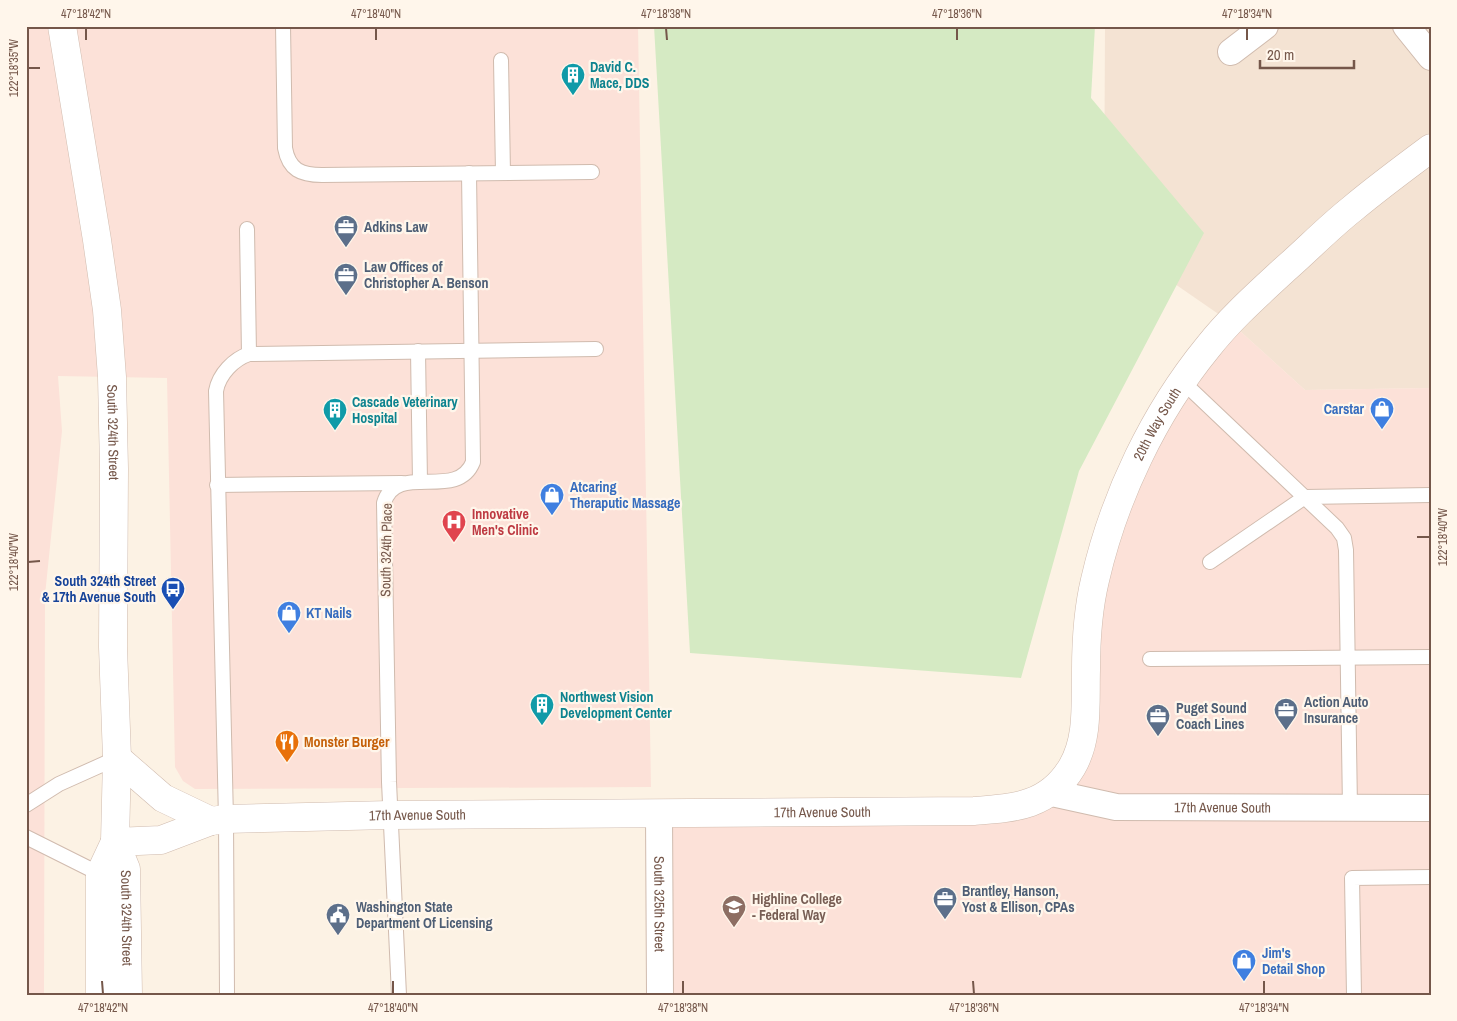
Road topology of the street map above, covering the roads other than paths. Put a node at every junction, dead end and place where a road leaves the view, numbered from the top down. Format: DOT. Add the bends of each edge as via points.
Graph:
graph roads {
  1 [pos="62,26"];
  2 [pos="283,26"];
  3 [pos="1265,26"];
  4 [pos="1406,26"];
  5 [pos="1231,52"];
  6 [pos="1431,57"];
  7 [pos="501,60"];
  8 [pos="1431,148"];
  9 [pos="592,172"];
  10 [pos="469,173"];
  11 [pos="503,173"];
  12 [pos="247,229"];
  13 [pos="596,349"];
  14 [pos="472,350"];
  15 [pos="418,352"];
  16 [pos="249,354"];
  17 [pos="1182,381"];
  18 [pos="415,482"];
  19 [pos="218,485"];
  20 [pos="1431,495"];
  21 [pos="1305,497"];
  22 [pos="1210,562"];
  23 [pos="1431,657"];
  24 [pos="1348,658"];
  25 [pos="1150,659"];
  26 [pos="117,758"];
  27 [pos="1052,793"];
  28 [pos="26,805"];
  29 [pos="1350,808"];
  30 [pos="1431,808"];
  31 [pos="659,813"];
  32 [pos="390,815"];
  33 [pos="219,820"];
  34 [pos="26,837"];
  35 [pos="115,842"];
  36 [pos="100,874"];
  37 [pos="1431,876"];
  38 [pos="100,995"];
  39 [pos="128,995"];
  40 [pos="226,995"];
  41 [pos="399,995"];
  42 [pos="660,995"];
  43 [pos="1354,995"];
  1 -- 26 [label="street, South 324th Street" via="108,320 113,433 113,647"];
  2 -- 10 [label="lane" via="285,148 294,168 305,174 322,176"];
  3 -- 5 [label="street"];
  4 -- 6 [label="street"];
  7 -- 11 [label="lane"];
  8 -- 17 [label="street, 20th Way South" via="1351,209 1251,300"];
  9 -- 11 [label="lane"];
  10 -- 11 [label="lane"];
  10 -- 14 [label="lane, South 324th Place"];
  12 -- 16 [label="lane"];
  13 -- 14 [label="lane"];
  14 -- 15 [label="lane"];
  14 -- 18 [label="lane, South 324th Place" via="473,462 467,474 457,480"];
  15 -- 16 [label="lane"];
  15 -- 18 [label="lane"];
  16 -- 19 [label="lane" via="239,358 223,374 216,388"];
  17 -- 21 [label="lane"];
  17 -- 27 [label="street, 20th Way South" via="1148,442 1110,527 1089,611 1087,705 1081,743 1073,765"];
  18 -- 19 [label="lane"];
  18 -- 32 [label="lane, South 324th Place" via="399,485 390,491 384,503"];
  19 -- 33 [label="lane"];
  20 -- 21 [label="lane"];
  21 -- 22 [label="lane"];
  21 -- 24 [label="lane" via="1344,538"];
  23 -- 24 [label="lane"];
  24 -- 25 [label="lane"];
  24 -- 29 [label="lane"];
  26 -- 28 [label="lane" via="59,784"];
  26 -- 33 [label="street, 17th Avenue South" via="163,798"];
  26 -- 35 [label="street, South 324th Street"];
  27 -- 29 [label="street, 17th Avenue South" via="1116,807"];
  27 -- 31 [label="street, 17th Avenue South" via="1010,808 974,811"];
  29 -- 30 [label="street, 17th Avenue South"];
  31 -- 32 [label="street, 17th Avenue South"];
  31 -- 42 [label="street, South 325th Street"];
  32 -- 33 [label="street, 17th Avenue South"];
  32 -- 41 [label="lane, South 324th Place"];
  33 -- 35 [label="street, 17th Avenue South" via="162,840"];
  33 -- 40 [label="lane"];
  34 -- 36 [label="lane"];
  35 -- 36 [label="street, South 324th Street"];
  35 -- 39 [label="street, South 324th Street" via="126,870"];
  36 -- 38 [label="street, South 324th Street"];
  37 -- 43 [label="lane" via="1352,878"];
}
